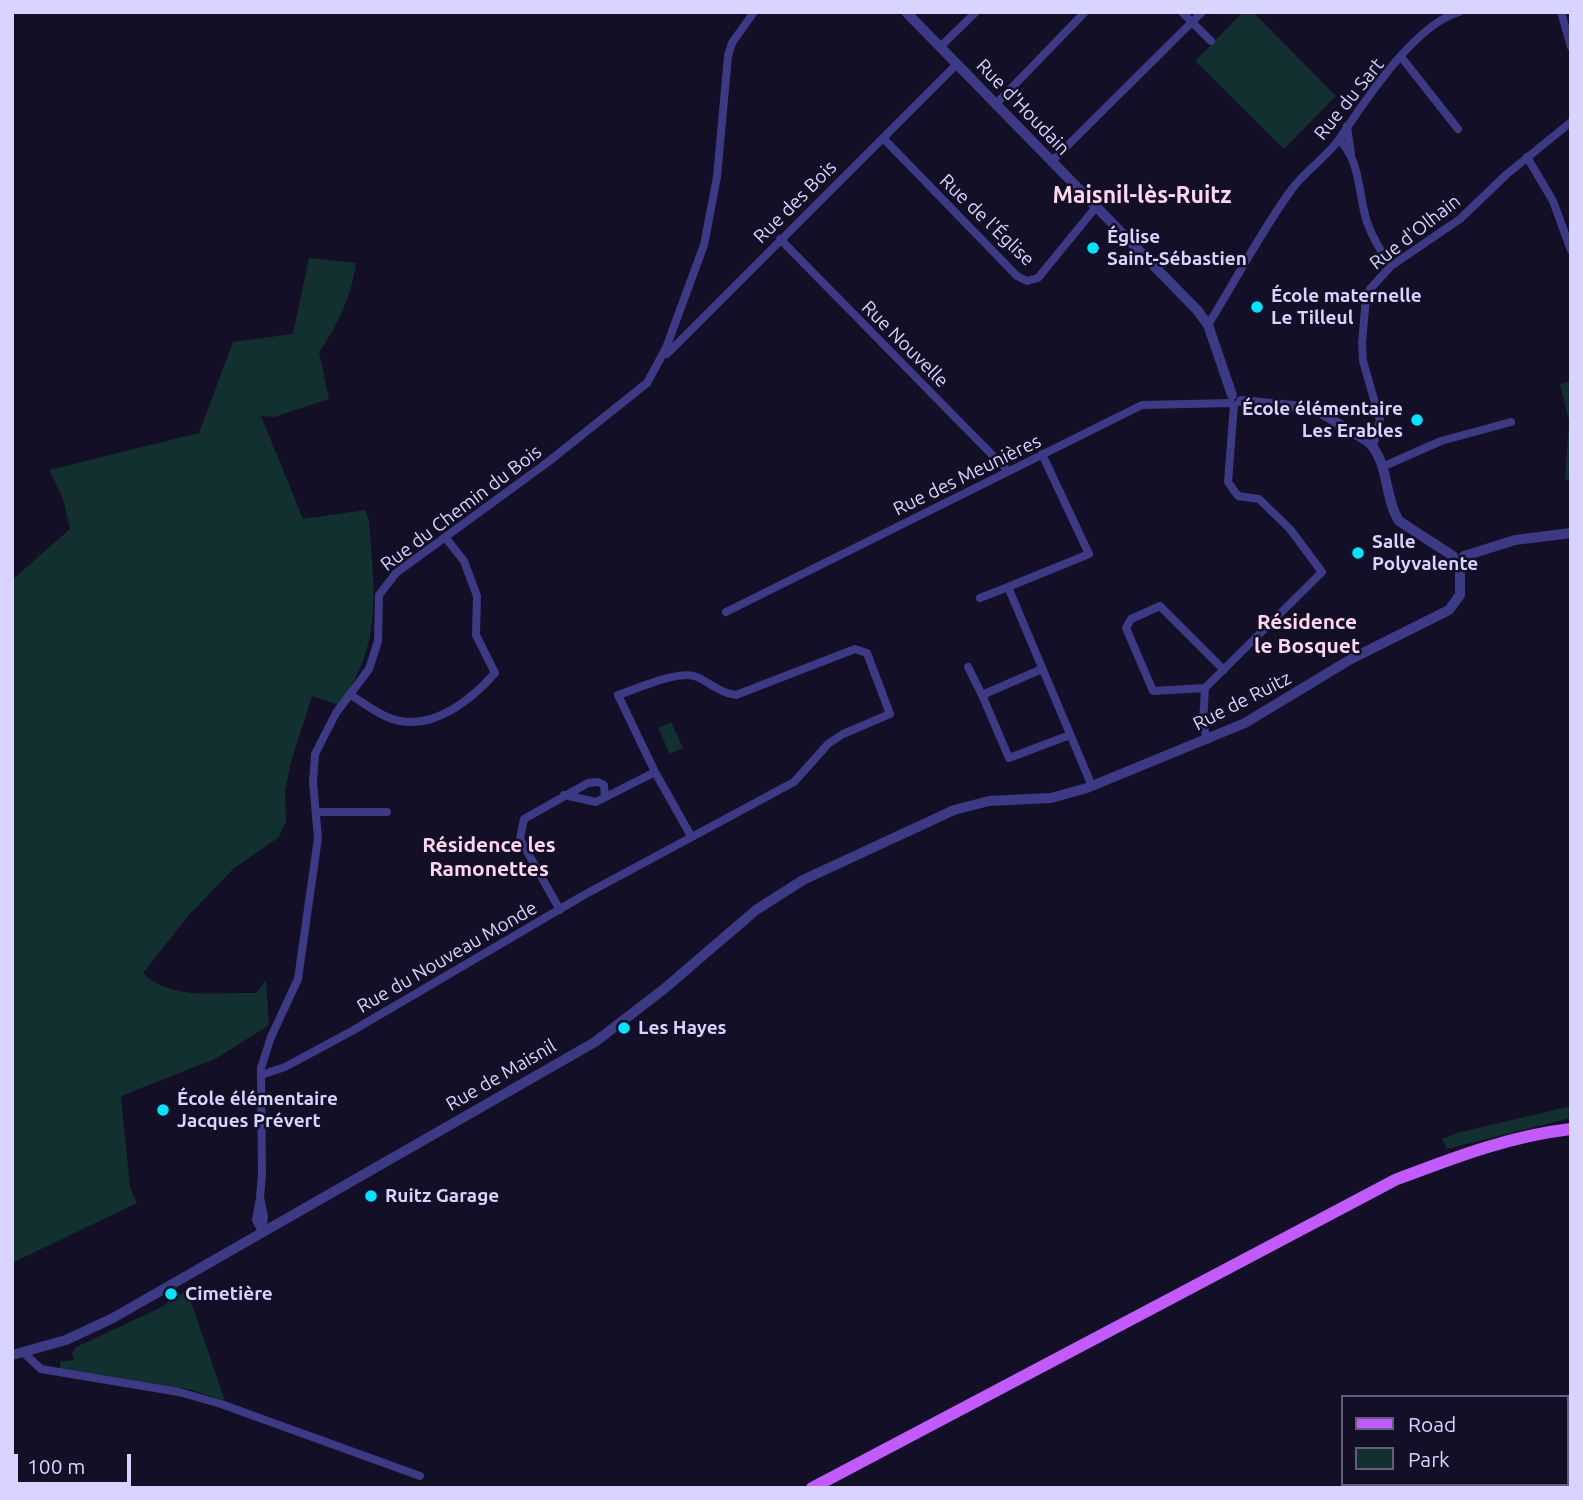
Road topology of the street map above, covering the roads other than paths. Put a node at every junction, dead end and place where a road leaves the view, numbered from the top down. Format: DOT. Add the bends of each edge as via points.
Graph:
graph roads {
  1 [pos="754,12"];
  2 [pos="905,12"];
  3 [pos="976,12"];
  4 [pos="1085,12"];
  5 [pos="1182,12"];
  6 [pos="1202,12"];
  7 [pos="1459,12"];
  8 [pos="1561,12"];
  9 [pos="1192,22"];
  10 [pos="1211,41"];
  11 [pos="940,47"];
  12 [pos="1571,47"];
  13 [pos="1402,58"];
  14 [pos="957,64"];
  15 [pos="996,104"];
  16 [pos="1571,122"];
  17 [pos="1348,125"];
  18 [pos="1458,129"];
  19 [pos="883,138"];
  20 [pos="1339,141"];
  21 [pos="1351,153"];
  22 [pos="1528,157"];
  23 [pos="1052,161"];
  24 [pos="1096,207"];
  25 [pos="780,239"];
  26 [pos="1571,250"];
  27 [pos="1391,266"];
  28 [pos="1208,325"];
  29 [pos="658,364"];
  30 [pos="1234,401"];
  31 [pos="1510,422"];
  32 [pos="1373,446"];
  33 [pos="1042,454"];
  34 [pos="1382,467"];
  35 [pos="1008,471"];
  36 [pos="1571,533"];
  37 [pos="444,537"];
  38 [pos="1459,558"];
  39 [pos="1008,587"];
  40 [pos="981,598"];
  41 [pos="726,612"];
  42 [pos="968,667"];
  43 [pos="1042,670"];
  44 [pos="1224,670"];
  45 [pos="1205,688"];
  46 [pos="351,695"];
  47 [pos="982,695"];
  48 [pos="1070,734"];
  49 [pos="1207,740"];
  50 [pos="655,772"];
  51 [pos="1092,786"];
  52 [pos="564,795"];
  53 [pos="605,797"];
  54 [pos="989,801"];
  55 [pos="387,812"];
  56 [pos="316,813"];
  57 [pos="691,836"];
  58 [pos="560,910"];
  59 [pos="261,1075"];
  60 [pos="1571,1129"];
  61 [pos="262,1232"];
  62 [pos="24,1353"];
  63 [pos="12,1356"];
  64 [pos="421,1476"];
  65 [pos="812,1488"];
  1 -- 29 [label="street, Rue du Chemin du Bois" via="728,56 709,224"];
  2 -- 11 [label="street, Rue d'Houdain"];
  3 -- 11 [label="street"];
  4 -- 15 [label="street"];
  5 -- 9 [label="street"];
  6 -- 9 [label="street"];
  7 -- 13 [label="street, Rue du Sart" via="1428,29"];
  8 -- 12 [label="street"];
  9 -- 10 [label="street"];
  9 -- 23 [label="street"];
  11 -- 14 [label="street, Rue d'Houdain"];
  13 -- 17 [label="street, Rue du Sart" via="1360,104"];
  13 -- 18 [label="street"];
  14 -- 15 [label="street, Rue d'Houdain"];
  14 -- 19 [label="street, Rue des Bois"];
  15 -- 23 [label="street, Rue d'Houdain"];
  16 -- 22 [label="street, Rue d'Olhain"];
  17 -- 20 [label="street, Rue du Sart"];
  17 -- 21 [label="street"];
  19 -- 24 [label="street, Rue de l'Église" via="1027,281 1038,278"];
  19 -- 25 [label="street, Rue des Bois"];
  20 -- 21 [label="street"];
  20 -- 28 [label="street, Rue du Sart" via="1291,190"];
  21 -- 27 [label="street" via="1367,220"];
  22 -- 26 [label="street" via="1553,201"];
  22 -- 27 [label="street, Rue d'Olhain" via="1460,219"];
  23 -- 24 [label="street, Rue d'Houdain"];
  24 -- 28 [label="street, Rue d'Houdain"];
  25 -- 29 [label="street, Rue des Bois"];
  25 -- 35 [label="street, Rue Nouvelle"];
  27 -- 32 [label="street, Rue d'Olhain" via="1370,289 1364,317 1363,361 1380,420"];
  28 -- 30 [label="street, Rue d'Houdain"];
  29 -- 37 [label="street, Rue du Chemin du Bois" via="633,396"];
  30 -- 32 [label="street" via="1313,408"];
  30 -- 33 [label="street, Rue des Meunières" via="1142,405"];
  30 -- 44 [label="street" via="1228,482 1238,496 1259,499 1290,529 1322,572"];
  31 -- 34 [label="street" via="1441,441"];
  32 -- 34 [label="street"];
  33 -- 35 [label="street, Rue des Meunières"];
  33 -- 39 [label="street" via="1089,554"];
  34 -- 38 [label="street" via="1399,522"];
  35 -- 41 [label="street, Rue des Meunières"];
  36 -- 38 [label="street" via="1515,540"];
  37 -- 46 [label="street, Rue du Chemin du Bois" via="396,573 379,594 378,641 369,669"];
  37 -- 46 [label="street" via="464,561 477,596 476,635 495,673 453,711 424,720 400,721"];
  38 -- 49 [label="street, Rue de Ruitz" via="1460,595 1449,610"];
  39 -- 40 [label="street"];
  39 -- 43 [label="street"];
  42 -- 47 [label="street"];
  43 -- 47 [label="street"];
  43 -- 48 [label="street"];
  44 -- 45 [label="street"];
  44 -- 45 [label="street" via="1160,606 1131,619 1126,628 1153,691"];
  45 -- 49 [label="street"];
  46 -- 56 [label="street, Rue du Chemin du Bois" via="315,754"];
  47 -- 48 [label="street" via="1009,758"];
  48 -- 51 [label="street"];
  49 -- 51 [label="street, Rue de Ruitz"];
  50 -- 53 [label="street"];
  50 -- 57 [label="street"];
  50 -- 57 [label="street, Rue du Nouveau Monde" via="618,695 683,674 696,676 722,694 736,695 855,649 867,653 890,714 835,738 794,782"];
  51 -- 54 [label="street, Rue de Ruitz" via="1051,797"];
  52 -- 53 [label="street" via="596,802"];
  52 -- 53 [label="street" via="598,782 606,790"];
  52 -- 58 [label="street" via="524,819 520,839"];
  54 -- 61 [label="street, Rue de Maisnil" via="954,810 803,880 756,910 595,1042"];
  55 -- 56 [label="street"];
  56 -- 59 [label="street, Rue du Chemin du Bois" via="318,838 298,979 271,1037"];
  57 -- 58 [label="street, Rue du Nouveau Monde"];
  58 -- 59 [label="street, Rue du Nouveau Monde" via="352,1031"];
  59 -- 61 [label="street, Rue du Chemin du Bois" via="262,1174 256,1220"];
  60 -- 65 [label="main road" via="1472,1150 1395,1180"];
  61 -- 62 [label="street, Rue de Maisnil" via="113,1318"];
  62 -- 63 [label="street, Rue de Maisnil"];
  62 -- 64 [label="street" via="41,1369 179,1392"];
}
